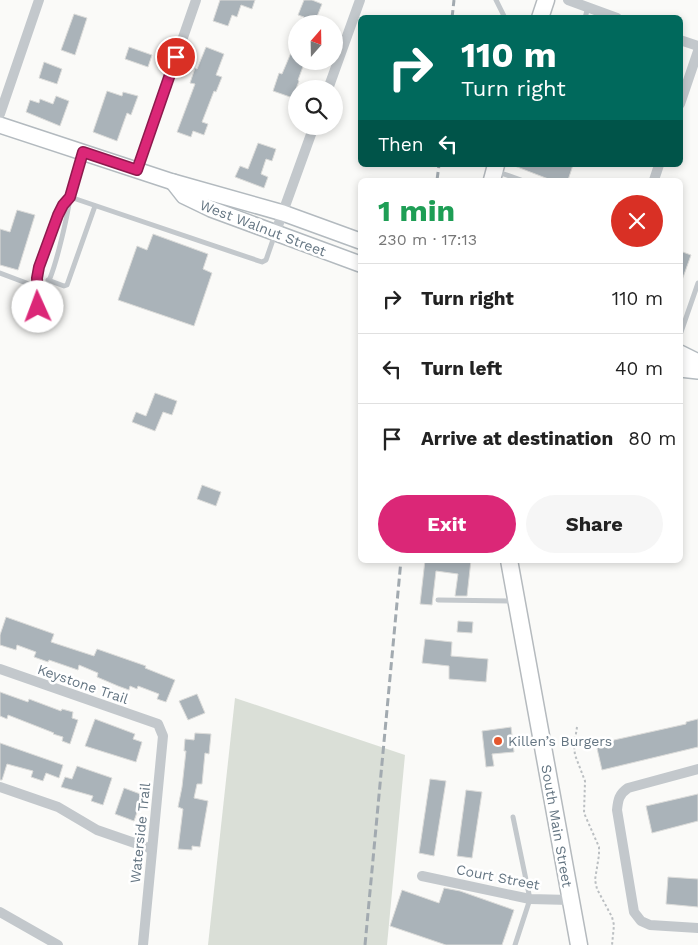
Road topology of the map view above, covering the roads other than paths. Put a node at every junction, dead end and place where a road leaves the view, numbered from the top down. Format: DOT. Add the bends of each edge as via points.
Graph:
graph roads {
  1 [pos="39,0"];
  2 [pos="196,0"];
  3 [pos="360,0"];
  4 [pos="496,0"];
  5 [pos="568,0"];
  6 [pos="588,7"];
  7 [pos="504,15"];
  8 [pos="585,15"];
  9 [pos="610,15"];
  10 [pos="683,41"];
  11 [pos="698,46"];
  12 [pos="698,52"];
  13 [pos="331,80"];
  14 [pos="683,95"];
  15 [pos="0,114"];
  16 [pos="0,125"];
  17 [pos="311,135"];
  18 [pos="83,152"];
  19 [pos="137,170"];
  20 [pos="494,172"];
  21 [pos="514,178"];
  22 [pos="173,182"];
  23 [pos="70,197"];
  24 [pos="96,206"];
  25 [pos="282,213"];
  26 [pos="275,234"];
  27 [pos="358,239"];
  28 [pos="358,263"];
  29 [pos="0,273"];
  30 [pos="48,280"];
  31 [pos="698,282"];
  32 [pos="37,287"];
  33 [pos="37,294"];
  34 [pos="38,307"];
  35 [pos="683,326"];
  36 [pos="683,356"];
  37 [pos="698,368"];
  38 [pos="683,369"];
  39 [pos="510,563"];
  40 [pos="438,600"];
  41 [pos="516,601"];
  42 [pos="0,669"];
  43 [pos="158,724"];
  44 [pos="698,769"];
  45 [pos="0,787"];
  46 [pos="512,818"];
  47 [pos="152,849"];
  48 [pos="422,876"];
  49 [pos="530,899"];
  50 [pos="570,900"];
  51 [pos="0,912"];
  52 [pos="698,928"];
  53 [pos="58,945"];
  54 [pos="143,945"];
  55 [pos="515,945"];
  56 [pos="579,945"];
  1 -- 15 [label="street"];
  2 -- 19 [label="street"];
  3 -- 13 [label="street"];
  4 -- 7 [label="lane"];
  5 -- 6 [label="street"];
  6 -- 8 [label="lane"];
  6 -- 9 [label="street"];
  10 -- 11 [label="street"];
  12 -- 14 [label="street"];
  16 -- 18 [label="street, West Walnut Street"];
  17 -- 25 [label="street"];
  18 -- 19 [label="street, West Walnut Street"];
  18 -- 23 [label="lane"];
  19 -- 22 [label="street, West Walnut Street"];
  20 -- 21 [label="lane"];
  22 -- 25 [label="street, West Walnut Street"];
  22 -- 26 [label="street, West Walnut Street" via="184,196 211,210"];
  23 -- 24 [label="lane"];
  23 -- 30 [label="lane"];
  23 -- 32 [label="lane" via="63,205 42,259"];
  24 -- 26 [label="lane" via="262,262 266,260"];
  24 -- 30 [label="lane" via="67,285"];
  25 -- 26 [label="street"];
  25 -- 27 [label="street, West Walnut Street"];
  26 -- 28 [label="street, West Walnut Street"];
  29 -- 32 [label="lane"];
  30 -- 33 [label="lane" via="45,289"];
  31 -- 35 [label="lane"];
  32 -- 33 [label="lane"];
  33 -- 34 [label="lane"];
  36 -- 37 [label="street"];
  37 -- 38 [label="street"];
  39 -- 41 [label="main road, South Main Street"];
  40 -- 41 [label="lane"];
  41 -- 50 [label="main road, South Main Street"];
  42 -- 43 [label="street, Keystone Trail"];
  43 -- 47 [label="street, Waterside Trail" via="163,736"];
  44 -- 52 [label="street" via="628,788 621,792 617,810 634,912 641,921 650,925"];
  45 -- 47 [label="street" via="58,807 97,830"];
  46 -- 49 [label="lane"];
  47 -- 54 [label="street, Waterside Trail"];
  48 -- 49 [label="street, Court Street"];
  49 -- 50 [label="street, Court Street"];
  49 -- 55 [label="lane"];
  50 -- 56 [label="main road, South Main Street"];
  51 -- 53 [label="street"];
}
